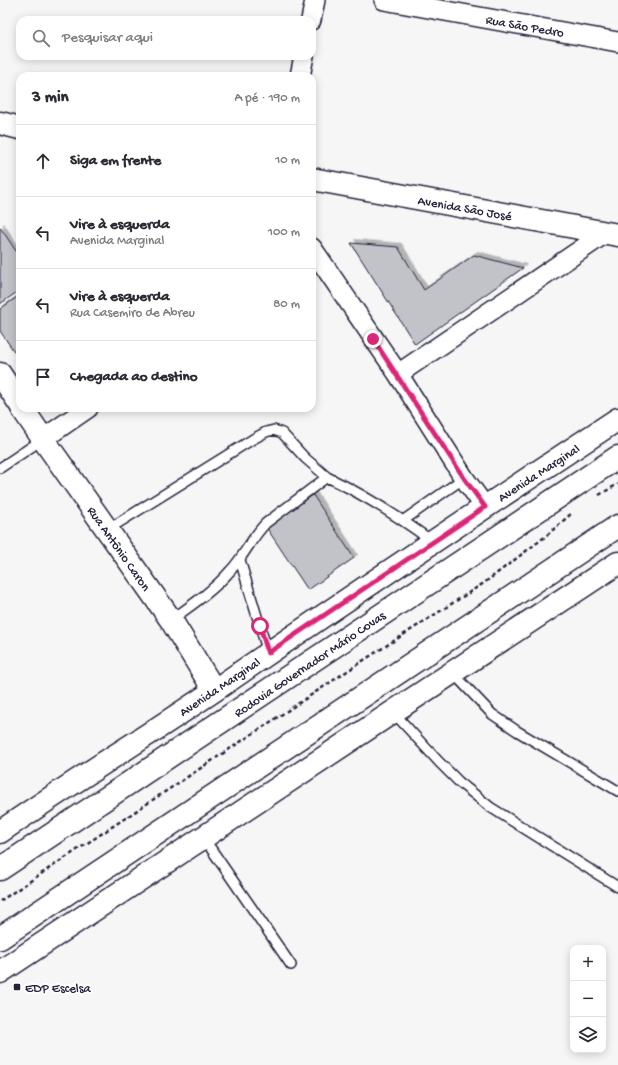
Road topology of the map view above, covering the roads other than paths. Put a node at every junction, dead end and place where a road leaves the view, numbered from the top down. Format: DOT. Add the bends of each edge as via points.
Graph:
graph roads {
  1 [pos="315,0"];
  2 [pos="384,0"];
  3 [pos="312,16"];
  4 [pos="618,42"];
  5 [pos="303,60"];
  6 [pos="301,72"];
  7 [pos="0,123"];
  8 [pos="16,127"];
  9 [pos="316,180"];
  10 [pos="612,234"];
  11 [pos="316,258"];
  12 [pos="0,374"];
  13 [pos="398,374"];
  14 [pos="16,398"];
  15 [pos="25,412"];
  16 [pos="82,412"];
  17 [pos="618,419"];
  18 [pos="43,439"];
  19 [pos="618,457"];
  20 [pos="0,468"];
  21 [pos="327,477"];
  22 [pos="464,478"];
  23 [pos="485,507"];
  24 [pos="404,520"];
  25 [pos="618,526"];
  26 [pos="107,530"];
  27 [pos="433,542"];
  28 [pos="240,560"];
  29 [pos="618,563"];
  30 [pos="171,620"];
  31 [pos="268,653"];
  32 [pos="452,672"];
  33 [pos="214,690"];
  34 [pos="393,712"];
  35 [pos="618,791"];
  36 [pos="0,832"];
  37 [pos="203,837"];
  38 [pos="0,869"];
  39 [pos="618,887"];
  40 [pos="0,938"];
  41 [pos="291,965"];
  42 [pos="0,972"];
  1 -- 3 [label="street"];
  2 -- 4 [label="street, Rua São Pedro"];
  5 -- 6 [label="street"];
  7 -- 8 [label="street"];
  9 -- 10 [label="street, Avenida São José"];
  10 -- 13 [label="street"];
  11 -- 13 [label="street"];
  12 -- 14 [label="street"];
  13 -- 22 [label="street"];
  15 -- 18 [label="street, Rua Antônio Caron"];
  16 -- 18 [label="street"];
  17 -- 23 [label="street, Avenida Marginal"];
  18 -- 20 [label="lane"];
  18 -- 26 [label="street, Rua Antônio Caron"];
  19 -- 38 [label="street, Rodovia Governador Mário Covas"];
  21 -- 24 [label="lane"];
  21 -- 26 [label="lane" via="282,433 274,430 253,439"];
  21 -- 28 [label="lane" via="260,528"];
  22 -- 23 [label="street"];
  22 -- 24 [label="lane"];
  23 -- 27 [label="street, Avenida Marginal"];
  24 -- 27 [label="lane"];
  25 -- 40 [label="street"];
  26 -- 30 [label="street, Rua Antônio Caron"];
  27 -- 31 [label="street, Avenida Marginal"];
  28 -- 30 [label="lane" via="217,585"];
  28 -- 31 [label="lane"];
  29 -- 32 [label="street"];
  30 -- 33 [label="street, Rua Antônio Caron"];
  31 -- 33 [label="street, Avenida Marginal"];
  32 -- 34 [label="street"];
  32 -- 35 [label="lane" via="492,714 517,732"];
  33 -- 36 [label="street, Avenida Marginal"];
  34 -- 37 [label="street"];
  34 -- 39 [label="lane" via="459,782 490,807"];
  37 -- 41 [label="lane"];
  37 -- 42 [label="street"];
}
